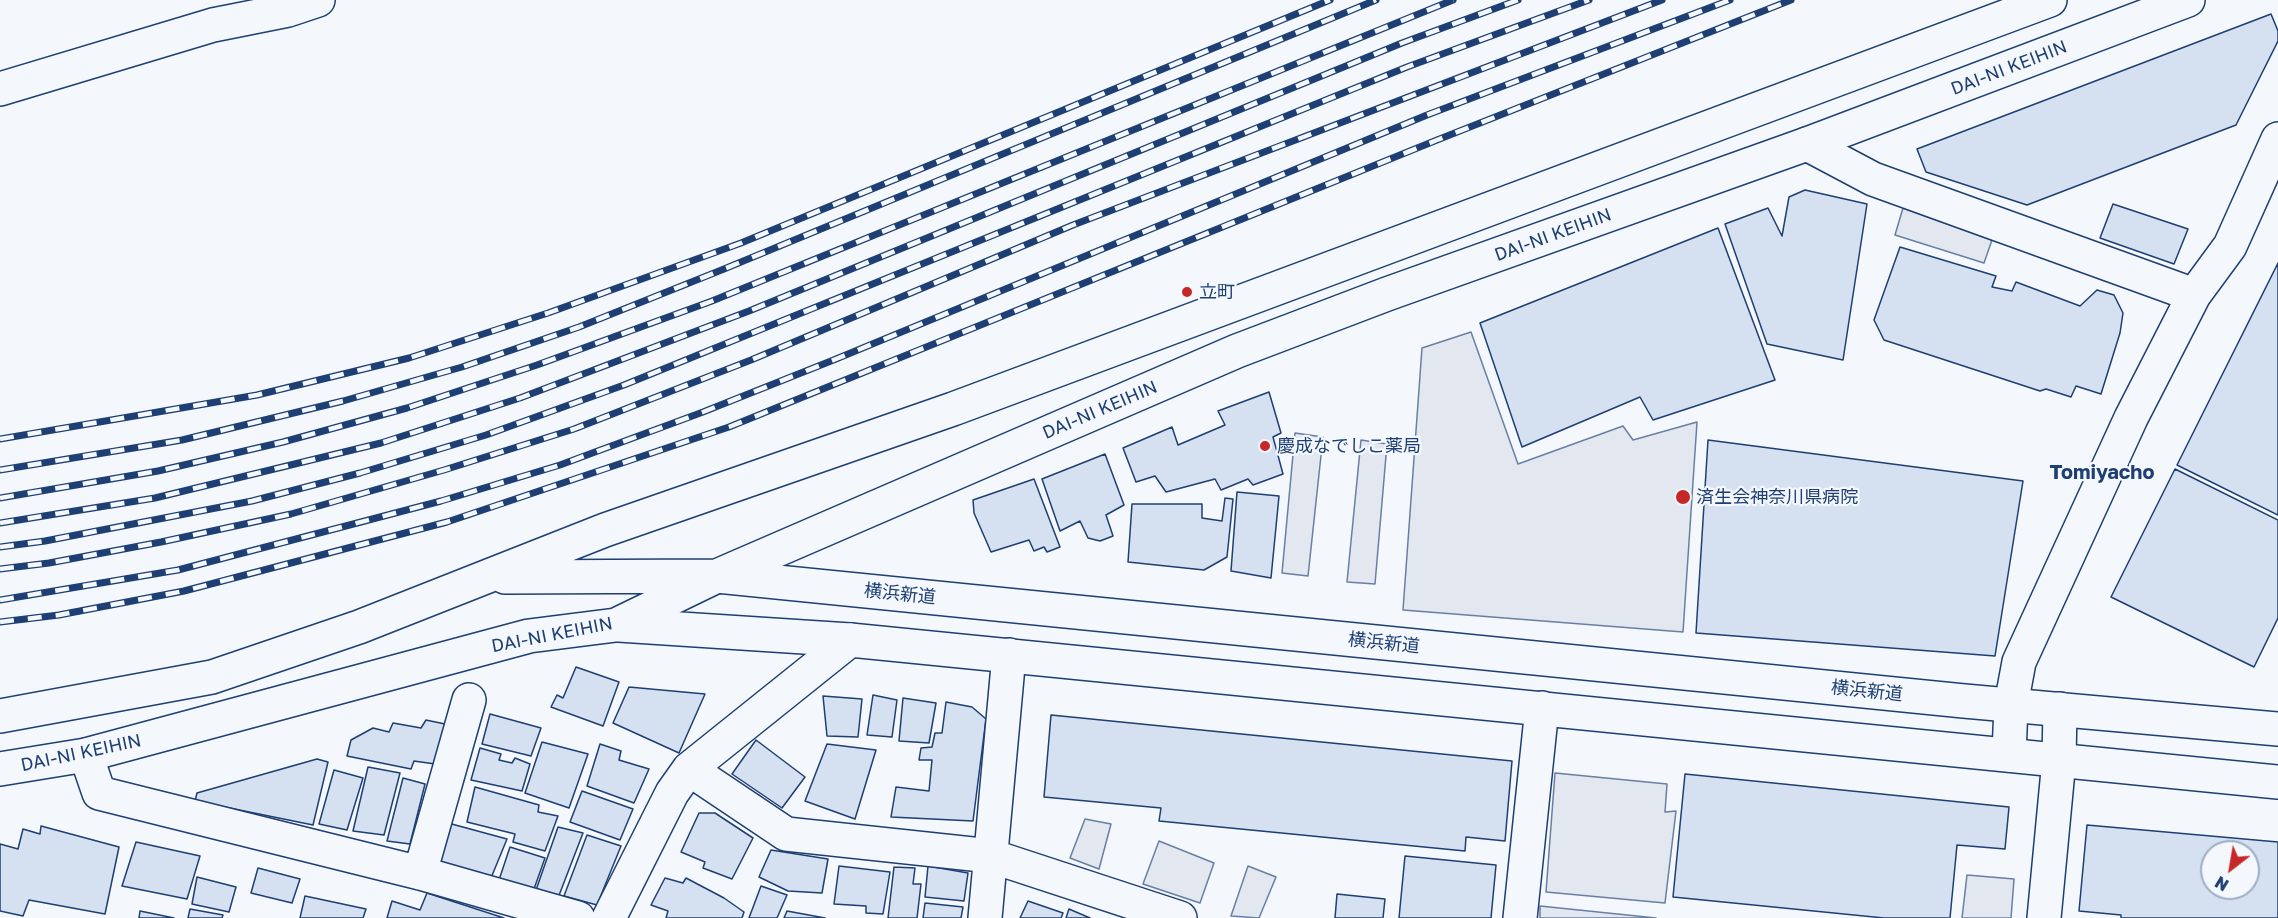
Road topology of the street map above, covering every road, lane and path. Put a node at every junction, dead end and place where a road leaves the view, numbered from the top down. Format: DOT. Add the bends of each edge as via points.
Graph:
graph roads {
  1 [pos="318,0"];
  2 [pos="2050,0"];
  3 [pos="2188,0"];
  4 [pos="0,89"];
  5 [pos="2278,139"];
  6 [pos="1807,144"];
  7 [pos="2194,295"];
  8 [pos="717,576"];
  9 [pos="489,577"];
  10 [pos="616,625"];
  11 [pos="850,640"];
  12 [pos="1009,656"];
  13 [pos="469,700"];
  14 [pos="2011,705"];
  15 [pos="1542,708"];
  16 [pos="2060,710"];
  17 [pos="0,717"];
  18 [pos="2278,729"];
  19 [pos="86,755"];
  20 [pos="2009,755"];
  21 [pos="2059,759"];
  22 [pos="0,769"];
  23 [pos="689,769"];
  24 [pos="2278,782"];
  25 [pos="991,856"];
  26 [pos="420,873"];
  27 [pos="615,915"];
  28 [pos="1169,916"];
  29 [pos="578,918"];
  30 [pos="984,918"];
  31 [pos="1520,918"];
  32 [pos="2043,918"];
  1 -- 4 [label="main road" via="213,25"];
  2 -- 9 [label="main road" via="986,396 605,530"];
  3 -- 6 [label="main road, DAI-NI KEIHIN"];
  5 -- 7 [label="main road" via="2230,246"];
  6 -- 7 [label="main road" via="1874,179"];
  6 -- 8 [label="main road, DAI-NI KEIHIN" via="1237,351"];
  7 -- 14 [label="main road" via="2132,418 2019,662"];
  8 -- 9 [label="main road, 横浜新道"];
  8 -- 10 [label="main road, DAI-NI KEIHIN"];
  8 -- 14 [label="main road, 横浜新道"];
  9 -- 17 [label="main road" via="212,677"];
  10 -- 11 [label="main road"];
  10 -- 19 [label="main road, DAI-NI KEIHIN" via="529,636"];
  11 -- 12 [label="main road"];
  11 -- 23 [label="main road"];
  12 -- 15 [label="main road"];
  12 -- 25 [label="main road"];
  13 -- 26 [label="main road"];
  14 -- 16 [label="main road, 横浜新道"];
  14 -- 20 [label="main road"];
  15 -- 20 [label="main road"];
  15 -- 31 [label="main road"];
  16 -- 18 [label="main road, 横浜新道"];
  16 -- 21 [label="main road"];
  19 -- 22 [label="main road, DAI-NI KEIHIN"];
  19 -- 26 [label="main road" via="99,793"];
  20 -- 21 [label="main road"];
  21 -- 24 [label="main road"];
  21 -- 32 [label="main road"];
  23 -- 25 [label="main road" via="786,834"];
  23 -- 27 [label="main road" via="672,793"];
  25 -- 28 [label="main road"];
  25 -- 30 [label="main road"];
  26 -- 29 [label="main road"];
}
